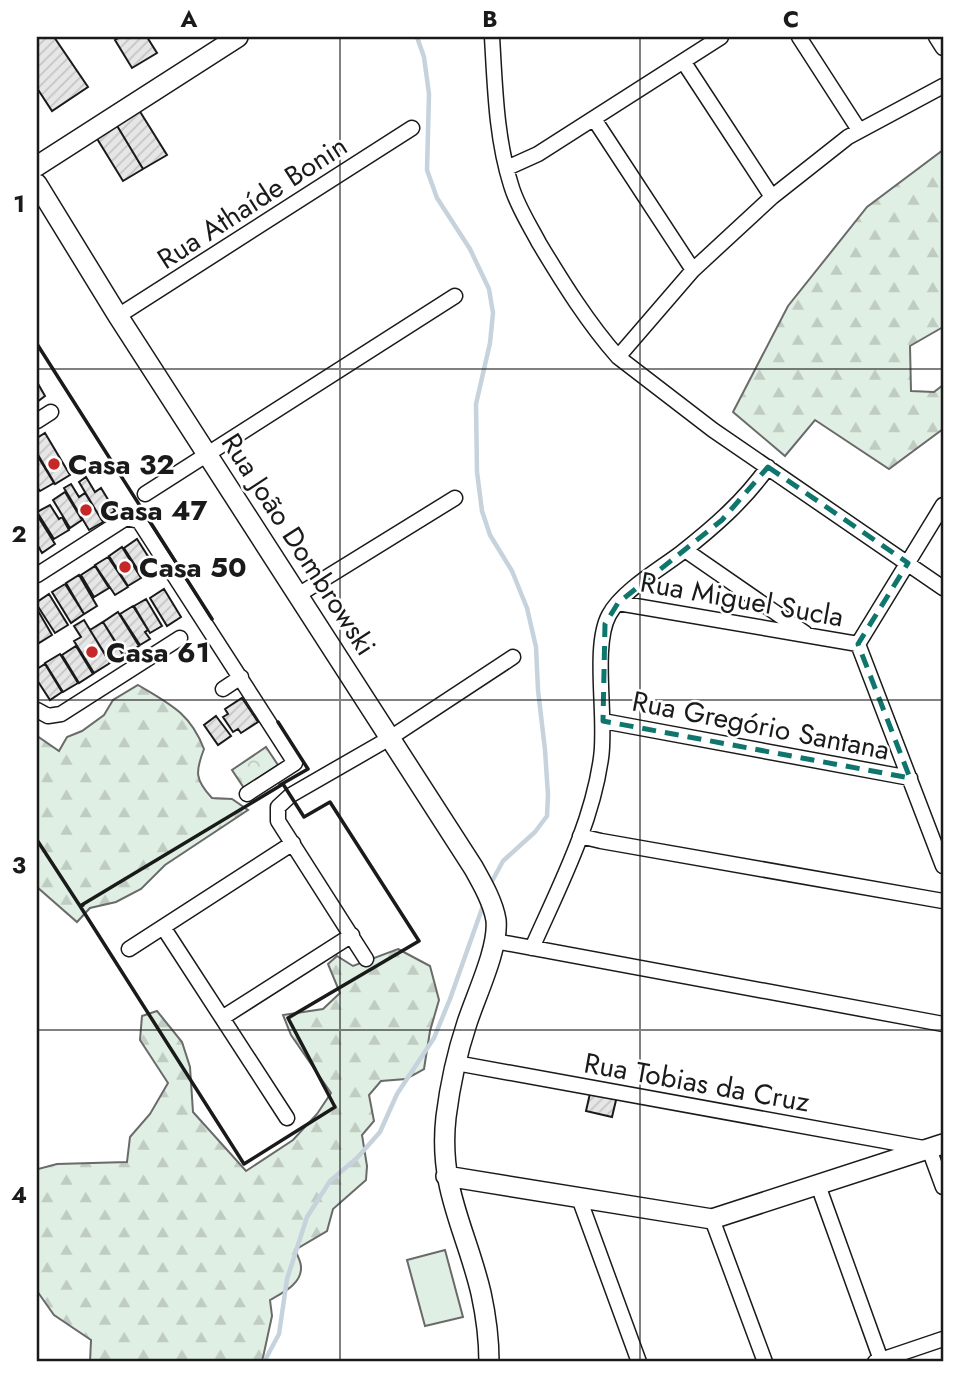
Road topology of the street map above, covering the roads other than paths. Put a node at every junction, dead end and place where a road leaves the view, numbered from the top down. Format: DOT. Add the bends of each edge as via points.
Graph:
graph roads {
  1 [pos="238,37"];
  2 [pos="492,37"];
  3 [pos="722,37"];
  4 [pos="799,37"];
  5 [pos="936,37"];
  6 [pos="943,48"];
  7 [pos="683,61"];
  8 [pos="943,86"];
  9 [pos="594,118"];
  10 [pos="412,128"];
  11 [pos="859,130"];
  12 [pos="37,166"];
  13 [pos="507,168"];
  14 [pos="37,184"];
  15 [pos="772,197"];
  16 [pos="693,270"];
  17 [pos="455,296"];
  18 [pos="118,316"];
  19 [pos="618,357"];
  20 [pos="51,412"];
  21 [pos="37,421"];
  22 [pos="207,454"];
  23 [pos="768,467"];
  24 [pos="145,494"];
  25 [pos="455,498"];
  26 [pos="943,505"];
  27 [pos="685,550"];
  28 [pos="908,563"];
  29 [pos="37,575"];
  30 [pos="943,587"];
  31 [pos="298,595"];
  32 [pos="618,603"];
  33 [pos="809,635"];
  34 [pos="180,638"];
  35 [pos="858,644"];
  36 [pos="513,657"];
  37 [pos="241,677"];
  38 [pos="223,689"];
  39 [pos="37,710"];
  40 [pos="603,721"];
  41 [pos="390,738"];
  42 [pos="910,778"];
  43 [pos="247,794"];
  44 [pos="580,836"];
  45 [pos="293,843"];
  46 [pos="943,866"];
  47 [pos="943,901"];
  48 [pos="163,927"];
  49 [pos="352,935"];
  50 [pos="495,941"];
  51 [pos="130,948"];
  52 [pos="532,948"];
  53 [pos="366,959"];
  54 [pos="222,1018"];
  55 [pos="943,1024"];
  56 [pos="456,1063"];
  57 [pos="287,1118"];
  58 [pos="939,1144"];
  59 [pos="446,1176"];
  60 [pos="818,1185"];
  61 [pos="943,1186"];
  62 [pos="579,1198"];
  63 [pos="712,1219"];
  64 [pos="943,1339"];
  65 [pos="877,1361"];
  66 [pos="489,1362"];
  67 [pos="639,1362"];
  68 [pos="765,1362"];
  1 -- 12 [label="street"];
  2 -- 13 [label="street"];
  3 -- 7 [label="street"];
  4 -- 11 [label="street"];
  5 -- 6 [label="street"];
  7 -- 9 [label="street"];
  7 -- 15 [label="street"];
  8 -- 11 [label="street"];
  9 -- 13 [label="street"];
  9 -- 16 [label="street"];
  10 -- 18 [label="street, Rua Athaíde Bonin"];
  11 -- 15 [label="street"];
  13 -- 19 [label="street" via="515,198 547,255"];
  14 -- 18 [label="street, Rua João Dombrowski"];
  15 -- 16 [label="street"];
  16 -- 19 [label="street"];
  17 -- 22 [label="street"];
  18 -- 22 [label="street, Rua João Dombrowski"];
  19 -- 23 [label="street"];
  20 -- 21 [label="street"];
  22 -- 24 [label="street"];
  22 -- 31 [label="street, Rua João Dombrowski"];
  23 -- 27 [label="street" via="736,506"];
  23 -- 28 [label="street"];
  25 -- 31 [label="street"];
  26 -- 28 [label="street"];
  27 -- 32 [label="street"];
  27 -- 33 [label="street"];
  28 -- 30 [label="street"];
  28 -- 35 [label="street"];
  29 -- 37 [label="street" via="126,518 139,521"];
  31 -- 41 [label="street, Rua João Dombrowski"];
  32 -- 33 [label="street, Rua Miguel Sucla"];
  32 -- 40 [label="street" via="602,639"];
  33 -- 35 [label="street, Rua Miguel Sucla"];
  34 -- 39 [label="street" via="61,713 48,716"];
  35 -- 42 [label="street"];
  36 -- 41 [label="street"];
  37 -- 38 [label="street"];
  37 -- 43 [label="street" via="295,763"];
  40 -- 42 [label="street, Rua Gregório Santana"];
  40 -- 44 [label="street" via="602,757"];
  41 -- 45 [label="street" via="278,807 278,821"];
  41 -- 50 [label="street, Rua João Dombrowski" via="479,878 496,921"];
  42 -- 46 [label="street"];
  44 -- 47 [label="street"];
  44 -- 52 [label="street"];
  45 -- 48 [label="street"];
  45 -- 49 [label="street"];
  48 -- 51 [label="street"];
  48 -- 54 [label="street"];
  49 -- 53 [label="street"];
  49 -- 54 [label="street"];
  50 -- 52 [label="street"];
  50 -- 56 [label="street"];
  52 -- 55 [label="street"];
  54 -- 57 [label="street"];
  56 -- 58 [label="street, Rua Tobias da Cruz"];
  56 -- 59 [label="street" via="446,1119"];
  58 -- 60 [label="street"];
  58 -- 61 [label="street"];
  59 -- 62 [label="street"];
  59 -- 66 [label="street" via="481,1292"];
  60 -- 63 [label="street"];
  60 -- 65 [label="street"];
  62 -- 63 [label="street"];
  62 -- 67 [label="street"];
  63 -- 68 [label="street"];
  64 -- 65 [label="street"];
}
